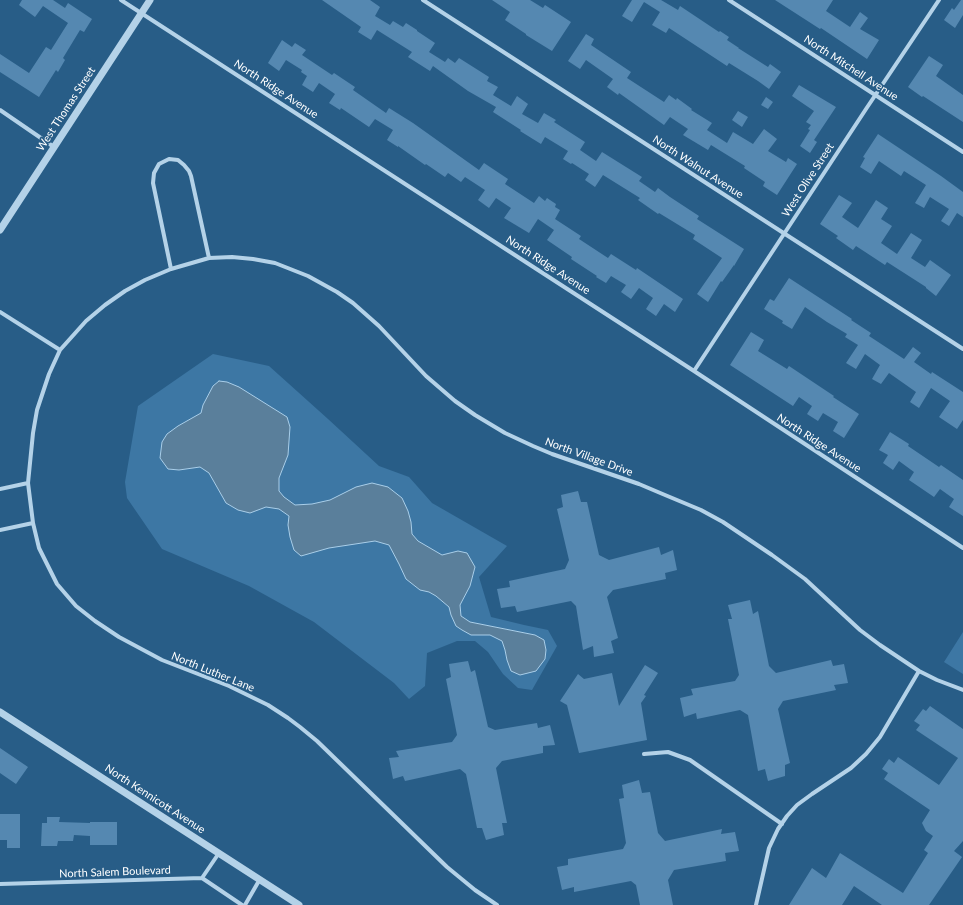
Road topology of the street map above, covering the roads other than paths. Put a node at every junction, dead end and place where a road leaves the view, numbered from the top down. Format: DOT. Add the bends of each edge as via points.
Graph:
graph roads {
  1 [pos="121,0"];
  2 [pos="150,0"];
  3 [pos="424,0"];
  4 [pos="729,0"];
  5 [pos="939,0"];
  6 [pos="142,13"];
  7 [pos="875,94"];
  8 [pos="0,110"];
  9 [pos="54,147"];
  10 [pos="963,152"];
  11 [pos="0,230"];
  12 [pos="783,234"];
  13 [pos="209,258"];
  14 [pos="171,269"];
  15 [pos="0,312"];
  16 [pos="963,349"];
  17 [pos="60,350"];
  18 [pos="694,371"];
  19 [pos="28,483"];
  20 [pos="0,488"];
  21 [pos="33,523"];
  22 [pos="0,530"];
  23 [pos="963,548"];
  24 [pos="919,671"];
  25 [pos="963,690"];
  26 [pos="0,712"];
  27 [pos="644,754"];
  28 [pos="782,824"];
  29 [pos="219,853"];
  30 [pos="202,878"];
  31 [pos="260,879"];
  32 [pos="0,884"];
  33 [pos="242,905"];
  34 [pos="245,905"];
  35 [pos="299,905"];
  36 [pos="498,905"];
  37 [pos="756,905"];
  1 -- 6 [label="street, North Ridge Avenue"];
  2 -- 6 [label="street, West Thomas Street"];
  3 -- 12 [label="street, North Walnut Avenue"];
  4 -- 7 [label="street, North Mitchell Avenue"];
  5 -- 7 [label="street, West Olive Street"];
  6 -- 9 [label="street, West Thomas Street"];
  6 -- 18 [label="street, North Ridge Avenue"];
  7 -- 10 [label="street, North Mitchell Avenue"];
  7 -- 12 [label="street, West Olive Street"];
  8 -- 9 [label="street"];
  9 -- 11 [label="street, West Thomas Street"];
  12 -- 16 [label="street, North Walnut Avenue"];
  12 -- 18 [label="street, West Olive Street"];
  13 -- 14 [label="street, North Village Drive"];
  13 -- 14 [label="street" via="189,171 178,160 169,159 159,164 154,173 153,183"];
  13 -- 24 [label="street, North Village Drive" via="232,257 275,263 323,284 353,303 426,376 454,401 475,415 533,446 639,484 723,522 805,579 860,630"];
  14 -- 17 [label="street, North Village Drive" via="145,280 105,305 86,321"];
  15 -- 17 [label="street"];
  17 -- 19 [label="street, North Luther Lane" via="37,410"];
  18 -- 23 [label="street, North Ridge Avenue"];
  19 -- 20 [label="street"];
  19 -- 21 [label="street, North Luther Lane"];
  21 -- 22 [label="street"];
  21 -- 36 [label="street, North Luther Lane" via="39,548 56,584 76,606 105,628 147,653 229,686 268,705 300,726 447,867"];
  24 -- 25 [label="street, North Village Drive"];
  24 -- 28 [label="street" via="880,737 866,754 851,768 797,805"];
  26 -- 29 [label="street, North Kennicott Avenue"];
  27 -- 28 [label="street" via="668,752 690,760"];
  28 -- 37 [label="street" via="769,848"];
  29 -- 30 [label="street"];
  29 -- 31 [label="street, North Kennicott Avenue"];
  30 -- 32 [label="street, North Salem Boulevard"];
  30 -- 33 [label="street"];
  31 -- 34 [label="street"];
  31 -- 35 [label="street, North Kennicott Avenue"];
}
